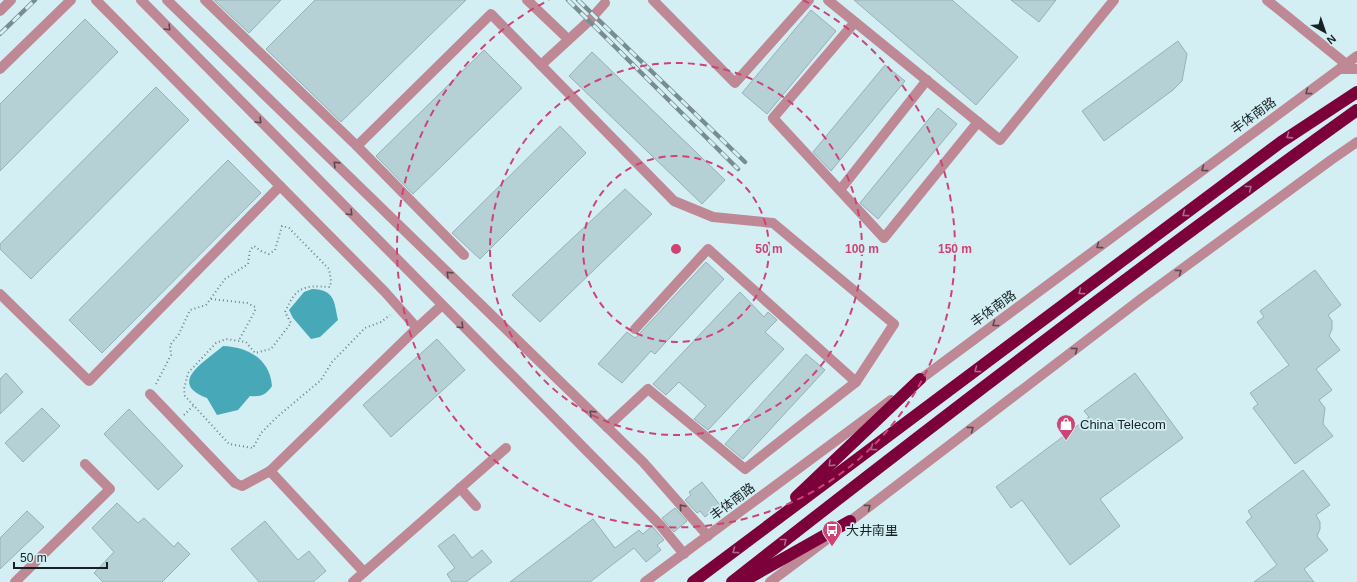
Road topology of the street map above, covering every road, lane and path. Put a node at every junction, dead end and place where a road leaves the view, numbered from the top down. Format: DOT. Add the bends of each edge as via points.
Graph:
graph roads {
  1 [pos="11,0"];
  2 [pos="71,0"];
  3 [pos="96,0"];
  4 [pos="141,0"];
  5 [pos="167,0"];
  6 [pos="205,0"];
  7 [pos="527,0"];
  8 [pos="653,0"];
  9 [pos="809,0"];
  10 [pos="828,0"];
  11 [pos="1114,0"];
  12 [pos="1267,0"];
  13 [pos="604,1"];
  14 [pos="0,11"];
  15 [pos="855,22"];
  16 [pos="568,39"];
  17 [pos="1357,56"];
  18 [pos="541,65"];
  19 [pos="1343,66"];
  20 [pos="0,69"];
  21 [pos="1357,69"];
  22 [pos="927,80"];
  23 [pos="1357,92"];
  24 [pos="1357,110"];
  25 [pos="978,122"];
  26 [pos="1357,142"];
  27 [pos="357,146"];
  28 [pos="280,186"];
  29 [pos="840,190"];
  30 [pos="464,255"];
  31 [pos="0,294"];
  32 [pos="211,299"];
  33 [pos="441,306"];
  34 [pos="398,307"];
  35 [pos="417,328"];
  36 [pos="635,329"];
  37 [pos="239,340"];
  38 [pos="920,379"];
  39 [pos="856,382"];
  40 [pos="150,394"];
  41 [pos="607,428"];
  42 [pos="506,448"];
  43 [pos="85,464"];
  44 [pos="270,471"];
  45 [pos="460,488"];
  46 [pos="476,506"];
  47 [pos="850,521"];
  48 [pos="757,535"];
  49 [pos="708,536"];
  50 [pos="684,554"];
  51 [pos="364,572"];
  52 [pos="15,582"];
  53 [pos="353,582"];
  54 [pos="645,582"];
  55 [pos="693,582"];
  56 [pos="732,582"];
  57 [pos="742,582"];
  58 [pos="770,582"];
  1 -- 14 [label="street"];
  2 -- 20 [label="street"];
  3 -- 28 [label="street"];
  4 -- 33 [label="street, one-way"];
  41 -- 5 [label="street, one-way"];
  6 -- 27 [label="street"];
  7 -- 16 [label="street"];
  8 -- 9 [label="street" via="735,83"];
  10 -- 15 [label="street"];
  11 -- 25 [label="street" via="1000,140"];
  12 -- 19 [label="street"];
  13 -- 16 [label="street" via="589,21"];
  15 -- 22 [label="street"];
  15 -- 29 [label="street" via="773,118"];
  16 -- 18 [label="street"];
  17 -- 19 [label="street, 丰体南路"];
  18 -- 27 [label="street" via="491,14"];
  18 -- 39 [label="street" via="674,201 713,218 773,223 894,324"];
  19 -- 21 [label="street"];
  19 -- 38 [label="street, 丰体南路, one-way"];
  22 -- 25 [label="street"];
  22 -- 29 [label="street"];
  23 -- 48 [label="highway, one-way" via="1281,142"];
  56 -- 24 [label="highway, one-way" via="916,438"];
  25 -- 29 [label="street" via="884,238"];
  47 -- 26 [label="street, one-way" via="1141,299"];
  27 -- 30 [label="street"];
  28 -- 31 [label="street" via="89,381"];
  28 -- 34 [label="street"];
  32 -- 37 [label="path" via="247,303 255,307"];
  32 -- 37 [label="path" via="225,279 248,264 250,250 254,246 270,254 275,250 282,226 290,228 329,269 330,288 305,286 293,295 285,312 291,323 270,349 255,353 246,342"];
  32 -- 40 [label="path" via="206,306 190,310 179,334 170,345 171,355"];
  33 -- 35 [label="street"];
  33 -- 50 [label="street, one-way" via="660,526"];
  34 -- 35 [label="street"];
  34 -- 37 [label="path" via="382,322 365,328 332,362 321,380 261,433 253,448 229,444 185,396 184,389 188,373 216,343 226,339"];
  35 -- 44 [label="street"];
  36 -- 39 [label="street" via="708,249"];
  38 -- 48 [label="highway, one-way"];
  38 -- 49 [label="street, 丰体南路"];
  39 -- 41 [label="street" via="745,469 648,389"];
  40 -- 44 [label="street" via="235,483 242,486"];
  49 -- 41 [label="street, one-way" via="643,462"];
  42 -- 45 [label="street"];
  43 -- 52 [label="street" via="110,489"];
  44 -- 51 [label="street"];
  45 -- 46 [label="street"];
  45 -- 51 [label="street"];
  47 -- 57 [label="highway"];
  47 -- 58 [label="street"];
  48 -- 55 [label="highway, one-way"];
  49 -- 50 [label="street, 丰体南路"];
  50 -- 54 [label="street, 丰体南路"];
  51 -- 53 [label="street"];
}
